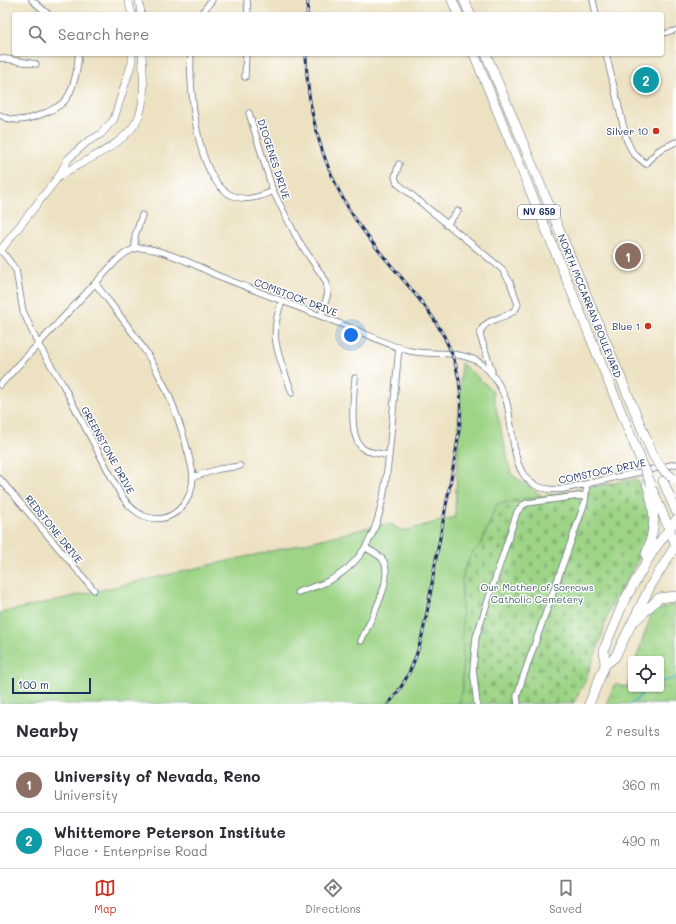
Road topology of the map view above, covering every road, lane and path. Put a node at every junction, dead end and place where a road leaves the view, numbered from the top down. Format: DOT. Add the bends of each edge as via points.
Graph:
graph roads {
  1 [pos="32,0"];
  2 [pos="128,0"];
  3 [pos="139,0"];
  4 [pos="212,0"];
  5 [pos="247,0"];
  6 [pos="452,0"];
  7 [pos="464,0"];
  8 [pos="593,0"];
  9 [pos="46,12"];
  10 [pos="131,12"];
  11 [pos="141,12"];
  12 [pos="203,12"];
  13 [pos="248,12"];
  14 [pos="457,12"];
  15 [pos="469,12"];
  16 [pos="596,12"];
  17 [pos="676,30"];
  18 [pos="664,33"];
  19 [pos="78,56"];
  20 [pos="132,56"];
  21 [pos="142,56"];
  22 [pos="191,56"];
  23 [pos="246,56"];
  24 [pos="475,56"];
  25 [pos="487,56"];
  26 [pos="606,56"];
  27 [pos="0,58"];
  28 [pos="36,64"];
  29 [pos="245,77"];
  30 [pos="250,113"];
  31 [pos="0,115"];
  32 [pos="676,142"];
  33 [pos="398,164"];
  34 [pos="59,176"];
  35 [pos="273,191"];
  36 [pos="458,211"];
  37 [pos="142,215"];
  38 [pos="446,225"];
  39 [pos="135,249"];
  40 [pos="1,251"];
  41 [pos="95,283"];
  42 [pos="282,301"];
  43 [pos="321,316"];
  44 [pos="38,344"];
  45 [pos="399,347"];
  46 [pos="494,375"];
  47 [pos="355,378"];
  48 [pos="0,385"];
  49 [pos="292,392"];
  50 [pos="653,454"];
  51 [pos="389,455"];
  52 [pos="676,464"];
  53 [pos="240,466"];
  54 [pos="193,477"];
  55 [pos="0,479"];
  56 [pos="674,479"];
  57 [pos="587,484"];
  58 [pos="649,484"];
  59 [pos="586,495"];
  60 [pos="676,511"];
  61 [pos="676,520"];
  62 [pos="670,528"];
  63 [pos="676,545"];
  64 [pos="366,548"];
  65 [pos="640,571"];
  66 [pos="94,590"];
  67 [pos="298,592"];
  68 [pos="676,596"];
  69 [pos="629,627"];
  70 [pos="361,641"];
  71 [pos="605,665"];
  72 [pos="477,704"];
  73 [pos="518,704"];
  74 [pos="590,704"];
  1 -- 9 [label="street"];
  2 -- 10 [label="street"];
  3 -- 11 [label="street"];
  4 -- 12 [label="street"];
  5 -- 13 [label="street"];
  6 -- 14 [label="main road"];
  7 -- 15 [label="main road"];
  8 -- 16 [label="street"];
  17 -- 18 [label="street"];
  19 -- 31 [label="street" via="69,95 63,104 26,119 10,119"];
  20 -- 34 [label="street" via="114,119 101,134 87,142 68,159"];
  21 -- 34 [label="street" via="143,78 139,115 132,129 115,144"];
  22 -- 35 [label="street" via="190,86 195,121 204,154 215,180 230,194 243,198 257,198"];
  23 -- 29 [label="street"];
  24 -- 58 [label="main road, NORTH MCCARRAN BOULEVARD / NV 659, bridge"];
  25 -- 50 [label="main road, NORTH MCCARRAN BOULEVARD / NV 659"];
  26 -- 32 [label="street" via="627,141 633,153 646,164 659,150"];
  27 -- 28 [label="street"];
  30 -- 35 [label="street, DIOGENES DRIVE"];
  33 -- 38 [label="street" via="396,184"];
  34 -- 40 [label="street"];
  35 -- 43 [label="street, DIOGENES DRIVE" via="298,240 326,281 328,293"];
  36 -- 38 [label="street"];
  37 -- 39 [label="street" via="135,236"];
  38 -- 46 [label="street" via="502,269 518,304 515,311 486,324 480,331"];
  39 -- 41 [label="street" via="124,254"];
  39 -- 42 [label="street, COMSTOCK DRIVE" via="161,252"];
  40 -- 44 [label="street, GREENSTONE DRIVE" via="16,270 23,311"];
  41 -- 44 [label="street"];
  41 -- 54 [label="street, GREENSTONE DRIVE" via="159,374 182,435"];
  42 -- 43 [label="street, COMSTOCK DRIVE"];
  42 -- 49 [label="street" via="275,318 274,335"];
  43 -- 45 [label="street, COMSTOCK DRIVE"];
  44 -- 48 [label="street"];
  44 -- 54 [label="street, GREENSTONE DRIVE" via="63,385 121,494 133,510 152,518 176,513 182,509 190,495"];
  45 -- 46 [label="street, COMSTOCK DRIVE" via="411,352 469,357"];
  45 -- 51 [label="street"];
  46 -- 57 [label="street, COMSTOCK DRIVE" via="506,400 518,466 527,479 540,488 554,490"];
  47 -- 51 [label="street" via="353,433 359,445 366,450"];
  50 -- 56 [label="main road, bridge" via="663,470"];
  50 -- 60 [label="main road, NORTH MCCARRAN BOULEVARD / NV 659, bridge"];
  51 -- 64 [label="street" via="383,504"];
  52 -- 57 [label="street, COMSTOCK DRIVE"];
  53 -- 54 [label="street"];
  55 -- 66 [label="street, REDSTONE DRIVE"];
  57 -- 59 [label="street"];
  58 -- 62 [label="main road, NORTH MCCARRAN BOULEVARD / NV 659"];
  58 -- 65 [label="main road" via="654,528"];
  59 -- 72 [label="street" via="527,503 517,512 476,637 473,669"];
  59 -- 73 [label="street" via="517,696"];
  61 -- 62 [label="main road"];
  62 -- 63 [label="main road, NORTH MCCARRAN BOULEVARD / NV 659"];
  62 -- 65 [label="main road"];
  63 -- 69 [label="main road"];
  64 -- 67 [label="street" via="350,566 325,583"];
  64 -- 70 [label="street" via="383,559 387,572 384,587"];
  65 -- 71 [label="main road" via="604,649"];
  68 -- 69 [label="main road" via="659,598"];
  69 -- 71 [label="main road" via="615,657"];
  71 -- 74 [label="main road"];
}
